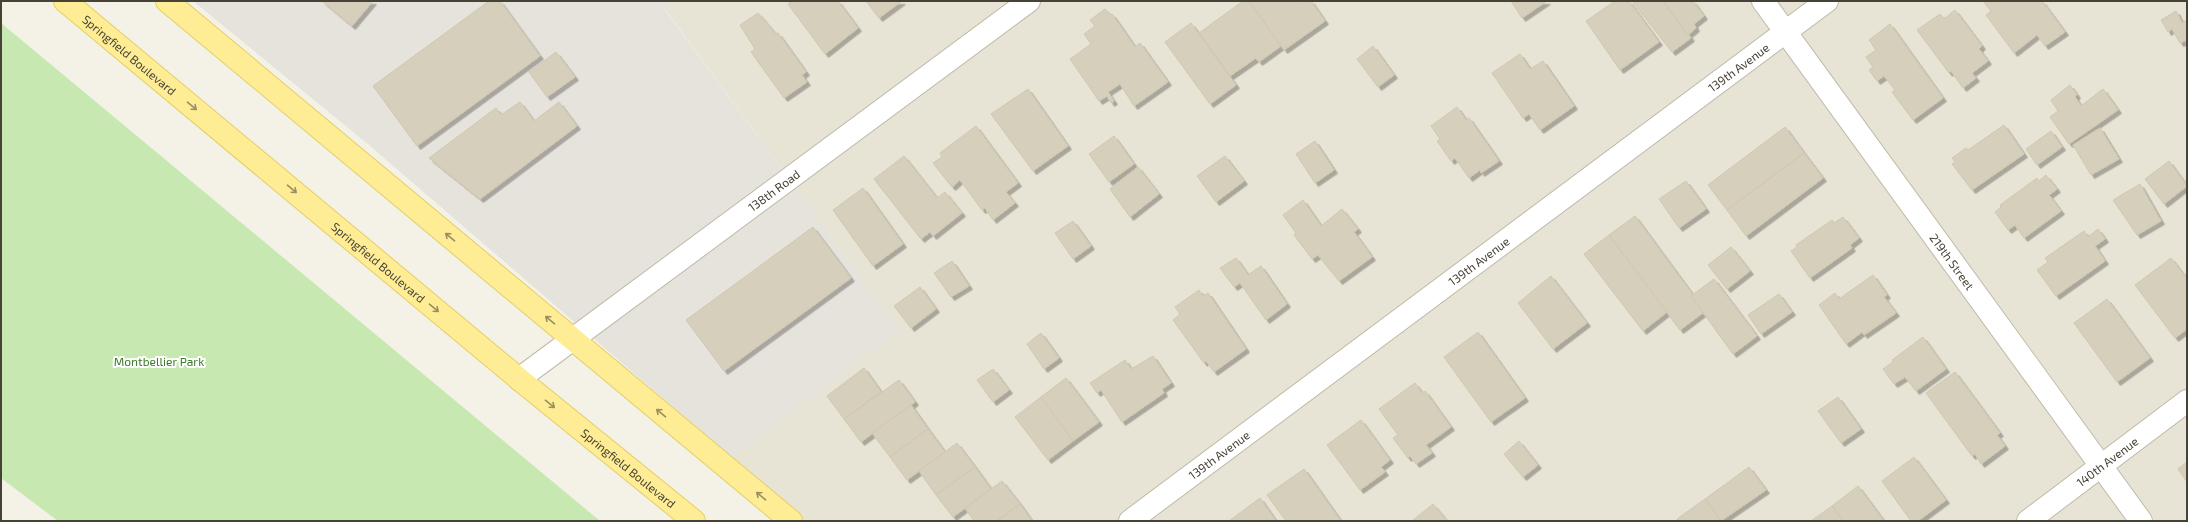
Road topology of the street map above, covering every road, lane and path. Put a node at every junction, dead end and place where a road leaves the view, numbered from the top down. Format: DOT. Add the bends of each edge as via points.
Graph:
graph roads {
  1 [pos="65,1"];
  2 [pos="167,1"];
  3 [pos="1029,1"];
  4 [pos="1763,1"];
  5 [pos="1827,1"];
  6 [pos="1787,32"];
  7 [pos="573,340"];
  8 [pos="520,379"];
  9 [pos="2187,401"];
  10 [pos="2101,465"];
  11 [pos="694,521"];
  12 [pos="791,521"];
  13 [pos="1130,521"];
  14 [pos="2028,521"];
  15 [pos="2141,521"];
  1 -- 8 [label="main road, Springfield Boulevard, one-way"];
  7 -- 2 [label="main road, one-way"];
  3 -- 7 [label="street, 138th Road"];
  4 -- 6 [label="street, 219th Street"];
  5 -- 6 [label="street, 139th Avenue"];
  6 -- 10 [label="street, 219th Street"];
  6 -- 13 [label="street, 139th Avenue"];
  7 -- 8 [label="street, 138th Road"];
  12 -- 7 [label="main road, one-way"];
  8 -- 11 [label="main road, Springfield Boulevard, one-way"];
  9 -- 10 [label="street, 140th Avenue"];
  10 -- 14 [label="street, 140th Avenue"];
  10 -- 15 [label="street, 219th Street"];
}
